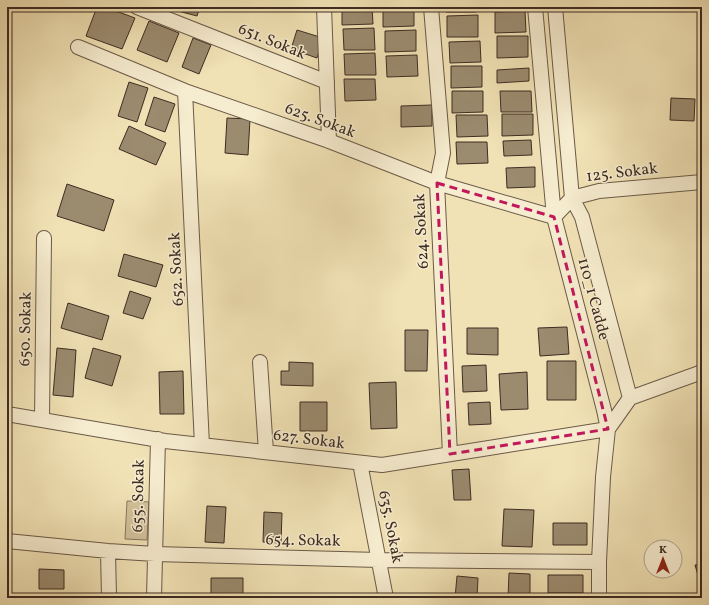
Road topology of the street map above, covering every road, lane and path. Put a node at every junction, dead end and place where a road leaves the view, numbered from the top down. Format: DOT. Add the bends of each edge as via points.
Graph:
graph roads {
  1 [pos="137,7"];
  2 [pos="324,7"];
  3 [pos="431,7"];
  4 [pos="535,7"];
  5 [pos="555,7"];
  6 [pos="78,47"];
  7 [pos="327,82"];
  8 [pos="185,91"];
  9 [pos="328,141"];
  10 [pos="702,182"];
  11 [pos="437,183"];
  12 [pos="572,198"];
  13 [pos="554,217"];
  14 [pos="44,238"];
  15 [pos="260,362"];
  16 [pos="702,372"];
  17 [pos="630,398"];
  18 [pos="7,414"];
  19 [pos="42,420"];
  20 [pos="608,429"];
  21 [pos="158,439"];
  22 [pos="202,445"];
  23 [pos="266,452"];
  24 [pos="450,454"];
  25 [pos="360,463"];
  26 [pos="7,541"];
  27 [pos="108,551"];
  28 [pos="155,554"];
  29 [pos="379,560"];
  30 [pos="599,562"];
  31 [pos="109,598"];
  32 [pos="154,598"];
  33 [pos="386,598"];
  34 [pos="599,598"];
  1 -- 7 [label="street, 651. Sokak"];
  2 -- 7 [label="street"];
  3 -- 11 [label="street, 624. Sokak" via="443,153"];
  4 -- 13 [label="street, 110_1 Cadde"];
  5 -- 12 [label="street, 110_1 Cadde"];
  6 -- 8 [label="street, 625. Sokak"];
  7 -- 9 [label="street"];
  8 -- 9 [label="street, 625. Sokak"];
  8 -- 22 [label="street, 652. Sokak"];
  9 -- 11 [label="street, 625. Sokak"];
  10 -- 12 [label="street, 125. Sokak" via="599,191"];
  11 -- 13 [label="street, 625. Sokak"];
  11 -- 24 [label="street, 624. Sokak"];
  12 -- 13 [label="street, 125. Sokak"];
  12 -- 17 [label="street, 110_1 Cadde" via="582,217"];
  13 -- 20 [label="street, 110_1 Cadde"];
  14 -- 19 [label="street, 650. Sokak"];
  15 -- 23 [label="street"];
  16 -- 17 [label="street"];
  17 -- 20 [label="street"];
  18 -- 19 [label="street, 627. Sokak"];
  19 -- 21 [label="street, 627. Sokak"];
  20 -- 24 [label="street, 627. Sokak"];
  20 -- 30 [label="street, 110_1 Cadde"];
  21 -- 22 [label="street, 627. Sokak"];
  21 -- 28 [label="street, 655. Sokak"];
  22 -- 23 [label="street, 627. Sokak"];
  23 -- 25 [label="street, 627. Sokak"];
  24 -- 25 [label="street, 627. Sokak" via="382,465"];
  25 -- 29 [label="street, 635. Sokak"];
  26 -- 27 [label="street, 654. Sokak"];
  27 -- 28 [label="street, 654. Sokak"];
  27 -- 31 [label="street"];
  28 -- 29 [label="street, 654. Sokak"];
  28 -- 32 [label="street, 655. Sokak"];
  29 -- 30 [label="street, 654. Sokak"];
  29 -- 33 [label="street, 635. Sokak"];
  30 -- 34 [label="street, 110_1 Cadde"];
}
